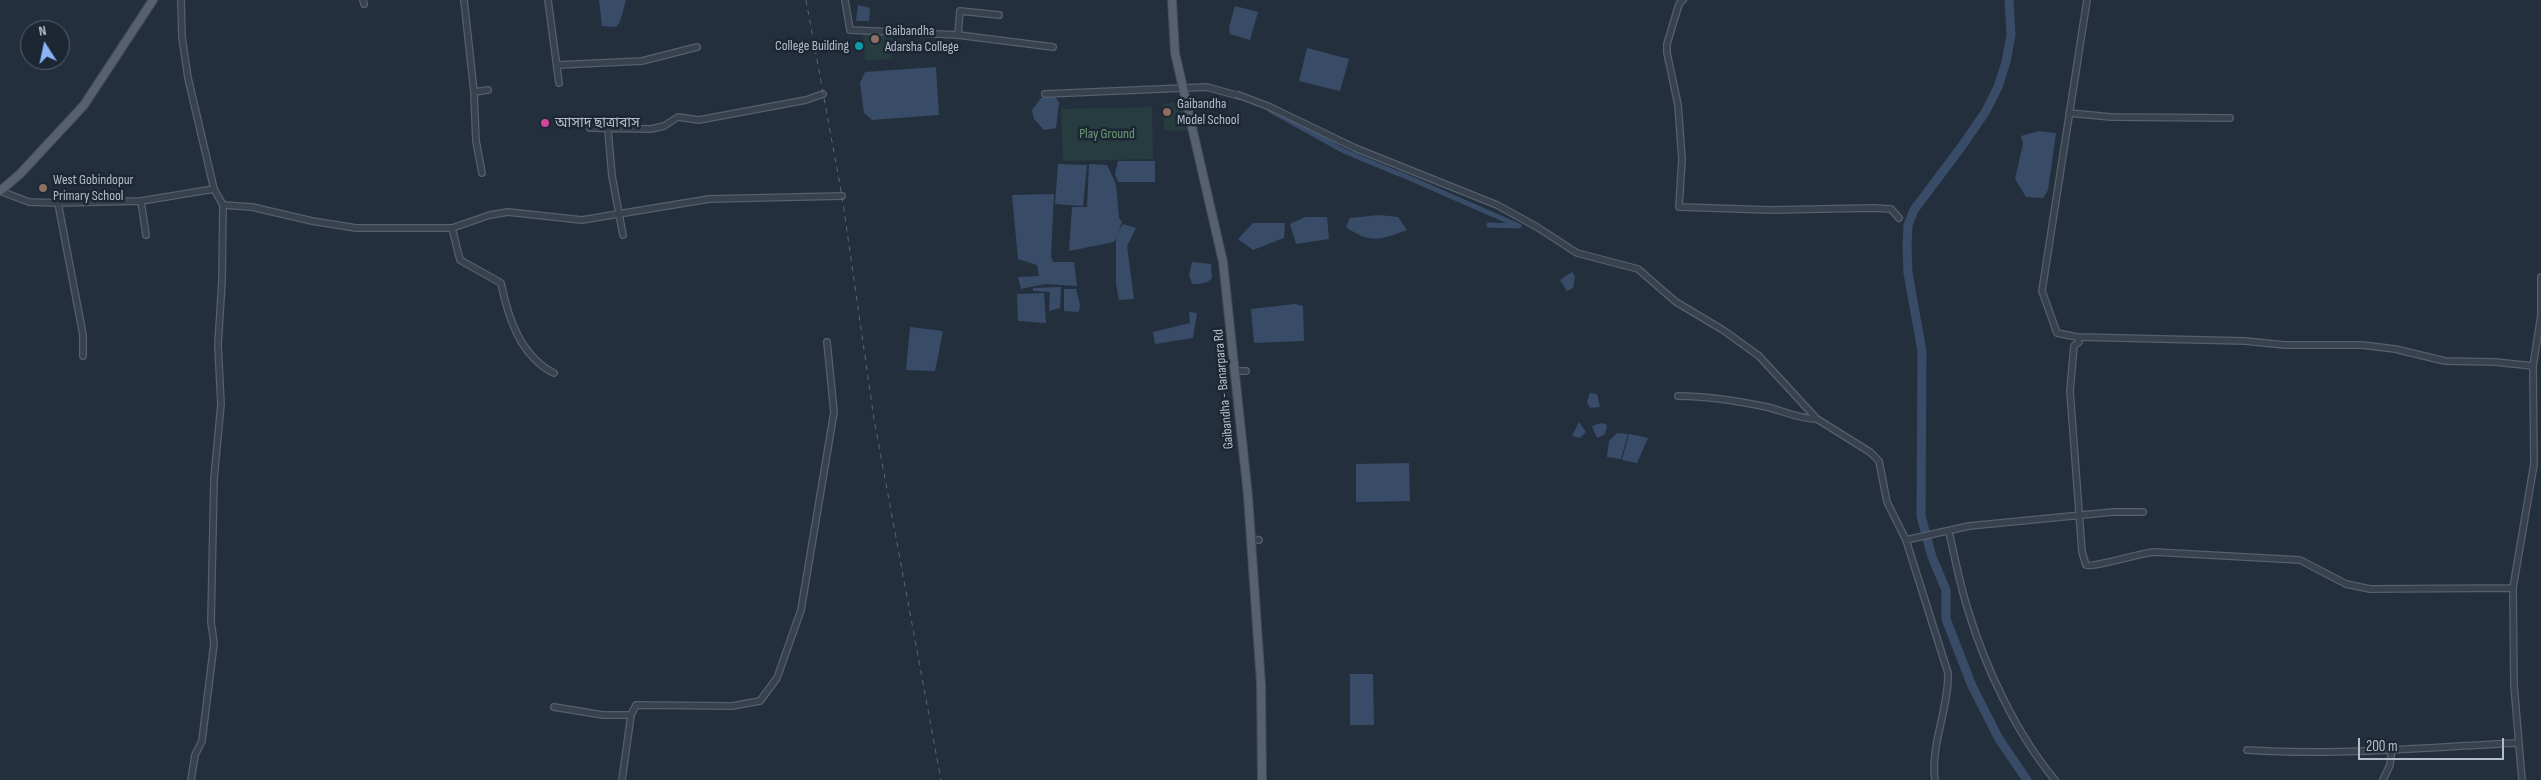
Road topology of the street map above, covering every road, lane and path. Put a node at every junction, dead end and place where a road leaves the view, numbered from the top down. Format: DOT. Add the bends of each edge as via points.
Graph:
graph roads {
  1 [pos="153,0"];
  2 [pos="181,0"];
  3 [pos="464,0"];
  4 [pos="548,0"];
  5 [pos="845,0"];
  6 [pos="1172,0"];
  7 [pos="1683,0"];
  8 [pos="2087,0"];
  9 [pos="999,15"];
  10 [pos="958,35"];
  11 [pos="697,47"];
  12 [pos="1053,47"];
  13 [pos="558,65"];
  14 [pos="559,82"];
  15 [pos="1183,89"];
  16 [pos="488,90"];
  17 [pos="474,92"];
  18 [pos="823,94"];
  19 [pos="1045,94"];
  20 [pos="1253,100"];
  21 [pos="2069,113"];
  22 [pos="2230,118"];
  23 [pos="590,128"];
  24 [pos="608,130"];
  25 [pos="482,173"];
  26 [pos="214,188"];
  27 [pos="0,191"];
  28 [pos="842,196"];
  29 [pos="141,201"];
  30 [pos="58,203"];
  31 [pos="223,205"];
  32 [pos="618,213"];
  33 [pos="1899,218"];
  34 [pos="452,228"];
  35 [pos="146,235"];
  36 [pos="623,235"];
  37 [pos="2541,277"];
  38 [pos="2077,338"];
  39 [pos="827,342"];
  40 [pos="83,356"];
  41 [pos="2533,366"];
  42 [pos="1236,371"];
  43 [pos="1246,371"];
  44 [pos="554,373"];
  45 [pos="1678,396"];
  46 [pos="1817,419"];
  47 [pos="2143,512"];
  48 [pos="2080,515"];
  49 [pos="1945,532"];
  50 [pos="1907,540"];
  51 [pos="2513,588"];
  52 [pos="554,707"];
  53 [pos="631,715"];
  54 [pos="2518,743"];
  55 [pos="2392,748"];
  56 [pos="2247,750"];
  57 [pos="191,780"];
  58 [pos="622,780"];
  59 [pos="1262,780"];
  60 [pos="1935,780"];
  61 [pos="2055,780"];
  62 [pos="2383,780"];
  63 [pos="2522,780"];
  1 -- 27 [label="main road" via="84,105"];
  2 -- 26 [label="street" via="188,78"];
  3 -- 17 [label="street"];
  4 -- 13 [label="street"];
  5 -- 10 [label="street" via="850,30"];
  6 -- 15 [label="main road, Gaibandha - Banarpara Rd" via="1175,53"];
  7 -- 33 [label="street" via="1667,44 1678,105 1682,159 1679,207 1770,210 1874,208 1891,210"];
  8 -- 21 [label="street"];
  9 -- 10 [label="street" via="960,11"];
  10 -- 12 [label="street"];
  11 -- 13 [label="street" via="642,61"];
  13 -- 14 [label="street"];
  15 -- 19 [label="street"];
  15 -- 20 [label="street" via="1207,87"];
  15 -- 42 [label="main road, Gaibandha - Banarpara Rd" via="1224,262"];
  15 -- 46 [label="street, bridge" via="1209,84 1270,107 1355,148 1497,205 1577,253 1638,269 1676,302 1759,356"];
  16 -- 17 [label="street"];
  17 -- 25 [label="street" via="476,141"];
  18 -- 24 [label="street" via="699,120 678,117 664,126 651,129"];
  21 -- 22 [label="street" via="2111,117"];
  21 -- 38 [label="street" via="2042,291 2057,333"];
  23 -- 24 [label="street"];
  24 -- 32 [label="street"];
  26 -- 29 [label="street"];
  26 -- 31 [label="street"];
  27 -- 30 [label="street" via="29,202"];
  28 -- 32 [label="street" via="709,199"];
  29 -- 30 [label="street"];
  29 -- 35 [label="street"];
  30 -- 40 [label="street" via="83,334"];
  31 -- 34 [label="street" via="252,206 356,228"];
  31 -- 57 [label="street" via="218,345 221,404 214,479 211,614 214,644 202,742 195,755"];
  32 -- 34 [label="street" via="582,220 508,212"];
  32 -- 36 [label="street"];
  34 -- 44 [label="street" via="460,260 501,283 512,322 527,352"];
  37 -- 41 [label="street" via="2541,315"];
  38 -- 41 [label="street" via="2362,345 2446,361"];
  38 -- 48 [label="street" via="2079,342 2074,346 2070,390"];
  39 -- 53 [label="street" via="834,412 801,610 777,678 760,701 732,706 636,705"];
  41 -- 51 [label="street" via="2534,464"];
  42 -- 43 [label="street"];
  42 -- 59 [label="main road, Gaibandha - Banarpara Rd" via="1255,539"];
  45 -- 46 [label="street" via="1720,399"];
  46 -- 50 [label="street" via="1880,461 1887,502"];
  47 -- 48 [label="street"];
  48 -- 49 [label="street" via="1969,526"];
  48 -- 51 [label="street" via="2082,552 2088,567 2154,552 2300,560 2346,584 2370,589"];
  49 -- 50 [label="street"];
  49 -- 61 [label="street" via="1985,657 2010,710"];
  50 -- 60 [label="street" via="1948,673 1949,691 1933,766"];
  51 -- 54 [label="street"];
  52 -- 53 [label="street" via="603,715"];
  53 -- 58 [label="street"];
  54 -- 55 [label="street"];
  54 -- 63 [label="street"];
  55 -- 56 [label="street" via="2328,754"];
  55 -- 62 [label="street" via="2390,765"];
}
